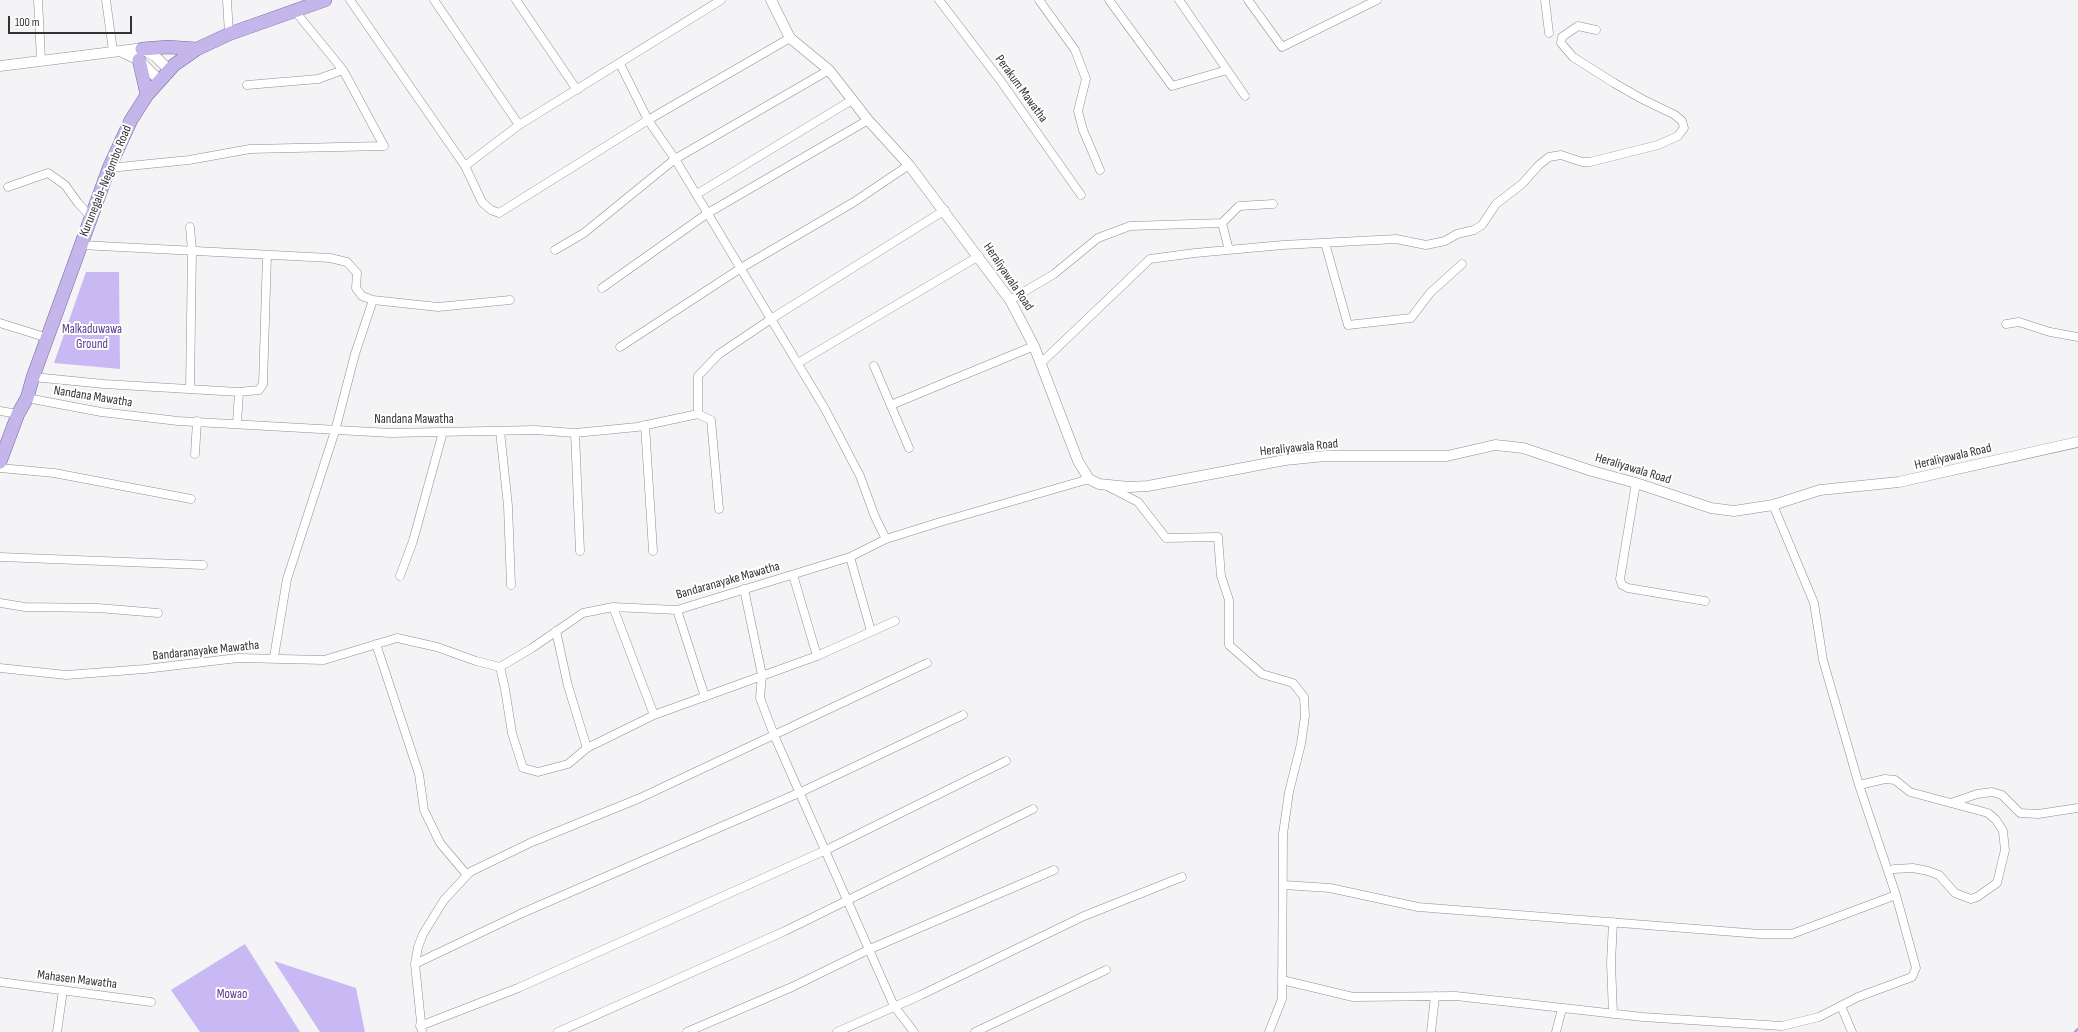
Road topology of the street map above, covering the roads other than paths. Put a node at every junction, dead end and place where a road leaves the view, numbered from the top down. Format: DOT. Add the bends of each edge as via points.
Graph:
graph roads {
  1 [pos="38,0"];
  2 [pos="106,0"];
  3 [pos="227,0"];
  4 [pos="325,0"];
  5 [pos="350,0"];
  6 [pos="434,0"];
  7 [pos="516,0"];
  8 [pos="721,0"];
  9 [pos="771,0"];
  10 [pos="939,0"];
  11 [pos="1039,0"];
  12 [pos="1108,0"];
  13 [pos="1179,0"];
  14 [pos="1248,0"];
  15 [pos="1377,0"];
  16 [pos="1545,0"];
  17 [pos="294,10"];
  18 [pos="1596,30"];
  19 [pos="1549,33"];
  20 [pos="229,34"];
  21 [pos="790,38"];
  22 [pos="197,49"];
  23 [pos="117,51"];
  24 [pos="140,55"];
  25 [pos="42,60"];
  26 [pos="620,64"];
  27 [pos="0,66"];
  28 [pos="169,70"];
  29 [pos="343,70"];
  30 [pos="830,70"];
  31 [pos="1227,70"];
  32 [pos="159,80"];
  33 [pos="247,85"];
  34 [pos="577,90"];
  35 [pos="147,95"];
  36 [pos="1244,96"];
  37 [pos="852,100"];
  38 [pos="648,120"];
  39 [pos="868,120"];
  40 [pos="519,125"];
  41 [pos="676,159"];
  42 [pos="909,164"];
  43 [pos="465,166"];
  44 [pos="108,168"];
  45 [pos="1100,170"];
  46 [pos="8,187"];
  47 [pos="697,194"];
  48 [pos="1081,195"];
  49 [pos="1273,204"];
  50 [pos="945,210"];
  51 [pos="708,213"];
  52 [pos="90,216"];
  53 [pos="1222,222"];
  54 [pos="190,227"];
  55 [pos="1325,243"];
  56 [pos="81,245"];
  57 [pos="555,250"];
  58 [pos="1229,250"];
  59 [pos="192,251"];
  60 [pos="267,255"];
  61 [pos="979,256"];
  62 [pos="1462,264"];
  63 [pos="741,268"];
  64 [pos="602,288"];
  65 [pos="373,300"];
  66 [pos="510,300"];
  67 [pos="1010,300"];
  68 [pos="771,319"];
  69 [pos="0,323"];
  70 [pos="2006,324"];
  71 [pos="2078,337"];
  72 [pos="48,338"];
  73 [pos="1034,346"];
  74 [pos="620,347"];
  75 [pos="798,363"];
  76 [pos="1040,364"];
  77 [pos="874,366"];
  78 [pos="32,377"];
  79 [pos="190,388"];
  80 [pos="239,392"];
  81 [pos="27,398"];
  82 [pos="891,405"];
  83 [pos="0,411"];
  84 [pos="18,414"];
  85 [pos="698,414"];
  86 [pos="197,421"];
  87 [pos="237,423"];
  88 [pos="645,425"];
  89 [pos="335,431"];
  90 [pos="500,431"];
  91 [pos="443,432"];
  92 [pos="575,432"];
  93 [pos="2078,442"];
  94 [pos="909,448"];
  95 [pos="195,454"];
  96 [pos="0,462"];
  97 [pos="0,468"];
  98 [pos="1089,479"];
  99 [pos="1636,482"];
  100 [pos="1106,486"];
  101 [pos="191,499"];
  102 [pos="1773,505"];
  103 [pos="719,509"];
  104 [pos="886,539"];
  105 [pos="580,551"];
  106 [pos="653,551"];
  107 [pos="0,557"];
  108 [pos="850,557"];
  109 [pos="203,565"];
  110 [pos="793,575"];
  111 [pos="400,576"];
  112 [pos="511,584"];
  113 [pos="744,589"];
  114 [pos="1705,601"];
  115 [pos="0,603"];
  116 [pos="613,607"];
  117 [pos="676,610"];
  118 [pos="158,614"];
  119 [pos="895,621"];
  120 [pos="556,631"];
  121 [pos="871,631"];
  122 [pos="376,644"];
  123 [pos="817,656"];
  124 [pos="274,657"];
  125 [pos="927,663"];
  126 [pos="500,667"];
  127 [pos="0,668"];
  128 [pos="762,675"];
  129 [pos="705,697"];
  130 [pos="654,715"];
  131 [pos="963,715"];
  132 [pos="774,735"];
  133 [pos="587,748"];
  134 [pos="1006,761"];
  135 [pos="1859,785"];
  136 [pos="801,792"];
  137 [pos="1951,803"];
  138 [pos="2078,808"];
  139 [pos="1033,809"];
  140 [pos="826,850"];
  141 [pos="1894,869"];
  142 [pos="1054,870"];
  143 [pos="467,875"];
  144 [pos="1182,877"];
  145 [pos="1284,885"];
  146 [pos="1896,895"];
  147 [pos="848,901"];
  148 [pos="1614,922"];
  149 [pos="870,949"];
  150 [pos="415,964"];
  151 [pos="1106,970"];
  152 [pos="1282,980"];
  153 [pos="0,982"];
  154 [pos="63,990"];
  155 [pos="1435,996"];
  156 [pos="151,1002"];
  157 [pos="894,1006"];
  158 [pos="1841,1006"];
  159 [pos="1562,1009"];
  160 [pos="1613,1014"];
  161 [pos="421,1029"];
  162 [pos="57,1032"];
  163 [pos="558,1032"];
  164 [pos="688,1032"];
  165 [pos="837,1032"];
  166 [pos="914,1032"];
  167 [pos="975,1032"];
  168 [pos="1269,1032"];
  169 [pos="1431,1032"];
  170 [pos="1556,1032"];
  171 [pos="1852,1032"];
  1 -- 25 [label="street"];
  2 -- 23 [label="street"];
  3 -- 20 [label="street"];
  4 -- 17 [label="main road, Kurunegala-Negombo Road"];
  5 -- 43 [label="street"];
  6 -- 40 [label="street"];
  7 -- 34 [label="street"];
  8 -- 26 [label="street"];
  9 -- 21 [label="street, Heraliyawala Road"];
  10 -- 48 [label="street, Perakum Mawatha" via="1000,80"];
  11 -- 45 [label="street" via="1075,50 1086,79 1078,111"];
  12 -- 31 [label="street" via="1172,86"];
  13 -- 31 [label="street"];
  14 -- 15 [label="street" via="1282,47"];
  16 -- 19 [label="street"];
  17 -- 20 [label="main road, Kurunegala-Negombo Road"];
  17 -- 29 [label="street"];
  18 -- 55 [label="street" via="1578,26 1562,36 1561,43 1573,57 1596,72 1675,115 1682,121 1684,128 1678,136 1658,145 1590,162 1582,162 1560,154 1549,157 1522,184 1496,204 1482,225 1445,240 1426,245 1396,238"];
  20 -- 22 [label="main road, Kurunegala-Negombo Road"];
  21 -- 30 [label="street, Heraliyawala Road"];
  21 -- 38 [label="street"];
  22 -- 24 [label="main road" via="168,47"];
  22 -- 28 [label="main road, Kurunegala-Negombo Road"];
  23 -- 24 [label="street"];
  23 -- 25 [label="street"];
  24 -- 28 [label="street" via="155,56"];
  24 -- 32 [label="street"];
  24 -- 35 [label="main road"];
  25 -- 27 [label="street"];
  26 -- 34 [label="street"];
  26 -- 38 [label="street"];
  28 -- 32 [label="main road, Kurunegala-Negombo Road"];
  29 -- 33 [label="street" via="318,79"];
  29 -- 44 [label="street" via="384,146 250,149 189,160"];
  30 -- 37 [label="street, Heraliyawala Road"];
  30 -- 41 [label="street"];
  31 -- 36 [label="street"];
  32 -- 35 [label="main road, Kurunegala-Negombo Road"];
  34 -- 40 [label="street"];
  35 -- 44 [label="main road, Kurunegala-Negombo Road" via="130,120"];
  37 -- 39 [label="street, Heraliyawala Road"];
  37 -- 47 [label="street"];
  38 -- 41 [label="street"];
  38 -- 43 [label="street" via="499,213 482,202"];
  39 -- 42 [label="street, Heraliyawala Road"];
  39 -- 51 [label="street"];
  40 -- 43 [label="street"];
  41 -- 47 [label="street"];
  41 -- 57 [label="street" via="584,233"];
  42 -- 50 [label="street, Heraliyawala Road"];
  42 -- 63 [label="street" via="854,202"];
  44 -- 52 [label="main road, Kurunegala-Negombo Road"];
  46 -- 52 [label="street" via="48,173 65,185"];
  47 -- 51 [label="street"];
  49 -- 53 [label="street" via="1239,206"];
  50 -- 61 [label="street, Heraliyawala Road"];
  50 -- 68 [label="street"];
  51 -- 63 [label="street"];
  51 -- 64 [label="street"];
  52 -- 56 [label="main road, Kurunegala-Negombo Road"];
  53 -- 58 [label="street"];
  53 -- 67 [label="street" via="1130,226 1098,238 1054,274"];
  54 -- 59 [label="street"];
  55 -- 58 [label="street"];
  55 -- 62 [label="street" via="1348,325 1411,318 1430,293"];
  56 -- 59 [label="street"];
  56 -- 72 [label="main road, Kurunegala-Negombo Road"];
  58 -- 76 [label="street" via="1150,259"];
  59 -- 60 [label="street"];
  59 -- 79 [label="street"];
  60 -- 65 [label="street" via="330,258 347,262 357,273 356,288 362,296"];
  60 -- 80 [label="street" via="263,384 259,390"];
  61 -- 67 [label="street, Heraliyawala Road"];
  61 -- 75 [label="street"];
  63 -- 68 [label="street"];
  63 -- 74 [label="street"];
  65 -- 66 [label="street" via="438,307"];
  65 -- 89 [label="street" via="355,354"];
  67 -- 73 [label="street, Heraliyawala Road"];
  68 -- 75 [label="street"];
  68 -- 85 [label="street" via="719,354 698,376"];
  69 -- 72 [label="street"];
  70 -- 71 [label="street" via="2020,322 2050,332"];
  72 -- 78 [label="main road, Kurunegala-Negombo Road"];
  73 -- 76 [label="street, Heraliyawala Road"];
  73 -- 82 [label="street"];
  75 -- 104 [label="street" via="860,476"];
  76 -- 98 [label="street, Heraliyawala Road" via="1078,461"];
  77 -- 82 [label="street"];
  78 -- 79 [label="street"];
  78 -- 81 [label="main road, Kurunegala-Negombo Road"];
  79 -- 80 [label="street"];
  80 -- 87 [label="street"];
  81 -- 84 [label="main road, Kurunegala-Negombo Road"];
  81 -- 86 [label="street, Nandana Mawatha" via="101,412"];
  82 -- 94 [label="street"];
  83 -- 84 [label="street"];
  84 -- 96 [label="main road, Kurunegala-Negombo Road"];
  85 -- 88 [label="street, Nandana Mawatha"];
  85 -- 103 [label="street" via="711,420"];
  86 -- 87 [label="street, Nandana Mawatha"];
  86 -- 95 [label="street"];
  87 -- 89 [label="street, Nandana Mawatha"];
  88 -- 92 [label="street, Nandana Mawatha"];
  88 -- 106 [label="street"];
  89 -- 91 [label="street, Nandana Mawatha"];
  89 -- 124 [label="street" via="287,579"];
  90 -- 91 [label="street, Nandana Mawatha"];
  90 -- 92 [label="street, Nandana Mawatha"];
  90 -- 112 [label="street" via="508,506"];
  91 -- 111 [label="street" via="413,541"];
  92 -- 105 [label="street"];
  93 -- 102 [label="street, Heraliyawala Road" via="1898,482 1820,490"];
  97 -- 101 [label="street" via="54,473"];
  98 -- 100 [label="street, Heraliyawala Road"];
  98 -- 104 [label="street, Bandaranayake Mawatha"];
  99 -- 100 [label="street, Heraliyawala Road" via="1592,471 1523,448 1495,445 1447,456 1337,456 1285,460 1172,483"];
  99 -- 102 [label="street, Heraliyawala Road" via="1722,510"];
  99 -- 114 [label="street" via="1620,579 1622,585"];
  100 -- 145 [label="street" via="1138,502 1166,538 1218,537 1221,576 1229,600 1229,645 1262,674 1293,683 1304,697 1305,716 1301,744 1289,792 1283,834"];
  102 -- 135 [label="street" via="1814,603 1823,660"];
  104 -- 108 [label="street, Bandaranayake Mawatha"];
  107 -- 109 [label="street"];
  108 -- 110 [label="street, Bandaranayake Mawatha"];
  108 -- 121 [label="street"];
  110 -- 113 [label="street, Bandaranayake Mawatha"];
  110 -- 123 [label="street"];
  113 -- 117 [label="street, Bandaranayake Mawatha"];
  113 -- 128 [label="street"];
  115 -- 118 [label="street" via="25,607 98,608"];
  116 -- 117 [label="street, Bandaranayake Mawatha"];
  116 -- 120 [label="street, Bandaranayake Mawatha" via="583,613"];
  116 -- 130 [label="street"];
  117 -- 129 [label="street"];
  119 -- 121 [label="street"];
  120 -- 126 [label="street, Bandaranayake Mawatha"];
  120 -- 133 [label="street" via="568,686"];
  121 -- 123 [label="street"];
  122 -- 124 [label="street, Bandaranayake Mawatha" via="324,660"];
  122 -- 126 [label="street, Bandaranayake Mawatha" via="397,638 437,647"];
  122 -- 143 [label="street" via="419,774 424,810 440,843"];
  123 -- 128 [label="street"];
  124 -- 127 [label="street, Bandaranayake Mawatha" via="238,658 66,675"];
  125 -- 132 [label="street"];
  126 -- 133 [label="street" via="512,733 523,768 538,772 568,764"];
  128 -- 129 [label="street"];
  128 -- 132 [label="street" via="760,698"];
  129 -- 130 [label="street"];
  130 -- 133 [label="street"];
  131 -- 136 [label="street"];
  132 -- 136 [label="street"];
  132 -- 143 [label="street" via="640,798 532,842"];
  134 -- 140 [label="street"];
  135 -- 137 [label="street" via="1885,779 1895,780 1910,792"];
  135 -- 146 [label="street"];
  136 -- 140 [label="street"];
  136 -- 150 [label="street" via="520,914"];
  137 -- 138 [label="street" via="1992,792 2002,795 2020,813 2038,814"];
  137 -- 141 [label="street" via="1988,813 2003,831 2006,850 1997,883 1971,900 1955,893 1939,875 1913,868"];
  139 -- 147 [label="street"];
  140 -- 147 [label="street"];
  140 -- 161 [label="street"];
  142 -- 149 [label="street"];
  143 -- 150 [label="street" via="444,900 423,934"];
  144 -- 157 [label="street" via="1084,916"];
  145 -- 148 [label="street" via="1330,888 1418,907"];
  145 -- 152 [label="street"];
  146 -- 148 [label="street" via="1792,934 1760,934"];
  146 -- 158 [label="street" via="1916,968 1912,977"];
  147 -- 149 [label="street"];
  147 -- 163 [label="street"];
  148 -- 160 [label="street" via="1611,963"];
  149 -- 157 [label="street"];
  149 -- 164 [label="street" via="792,987"];
  150 -- 161 [label="street"];
  151 -- 167 [label="street"];
  152 -- 155 [label="street" via="1353,997"];
  152 -- 168 [label="street" via="1282,999"];
  153 -- 154 [label="street, Mahasen Mawatha"];
  154 -- 156 [label="street, Mahasen Mawatha"];
  154 -- 162 [label="street"];
  155 -- 159 [label="street" via="1456,996"];
  155 -- 169 [label="street"];
  157 -- 165 [label="street"];
  157 -- 166 [label="street"];
  158 -- 160 [label="street" via="1819,1017 1782,1026"];
  158 -- 171 [label="street"];
  159 -- 160 [label="street"];
  159 -- 170 [label="street"];
}
